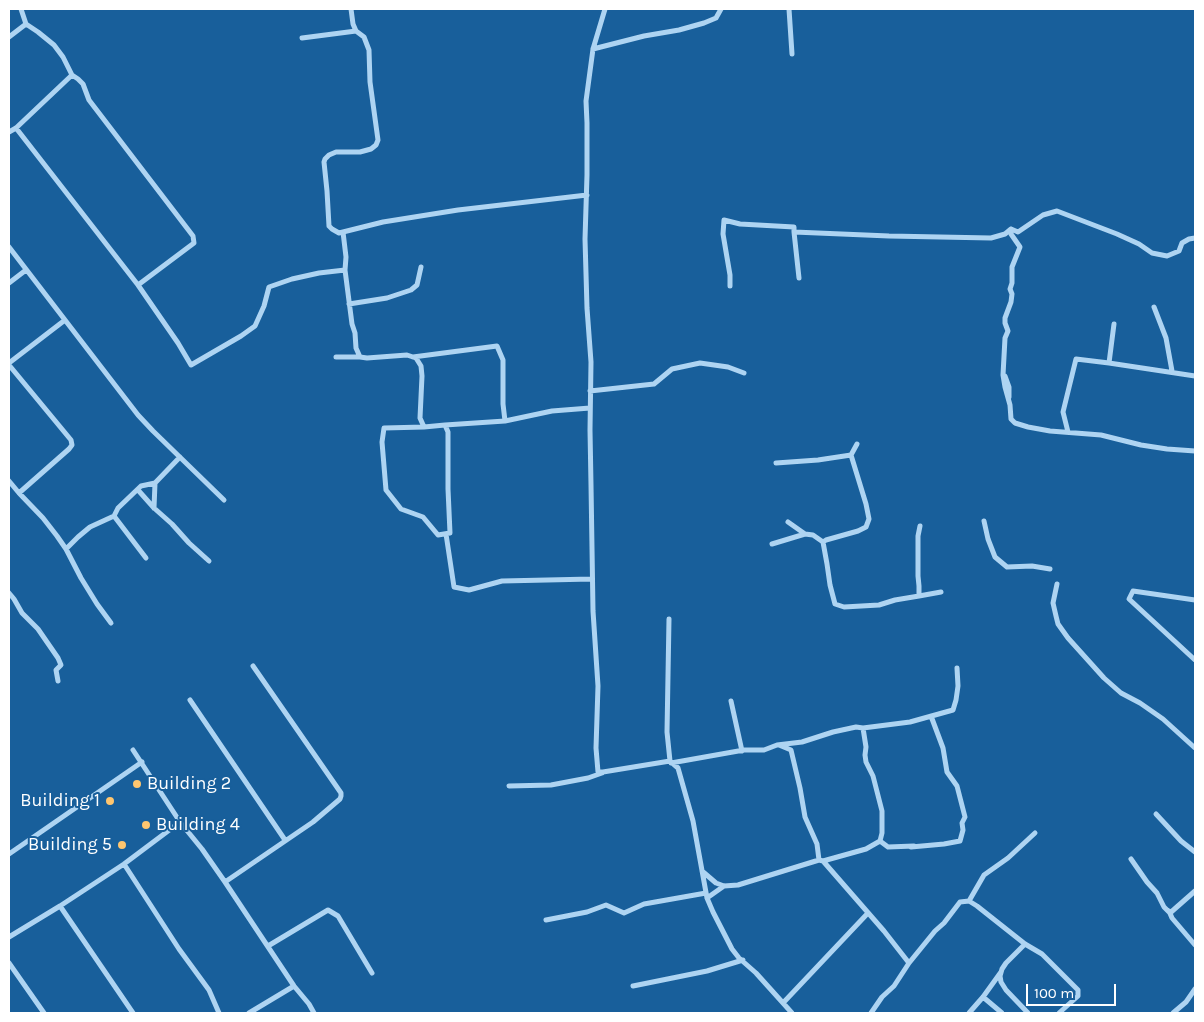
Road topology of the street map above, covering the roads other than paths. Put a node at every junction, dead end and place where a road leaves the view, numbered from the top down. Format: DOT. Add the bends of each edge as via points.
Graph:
graph roads {
  1 [pos="20,9"];
  2 [pos="351,9"];
  3 [pos="605,9"];
  4 [pos="721,9"];
  5 [pos="789,9"];
  6 [pos="26,24"];
  7 [pos="356,31"];
  8 [pos="9,37"];
  9 [pos="302,38"];
  10 [pos="593,49"];
  11 [pos="792,54"];
  12 [pos="72,75"];
  13 [pos="16,128"];
  14 [pos="9,132"];
  15 [pos="587,195"];
  16 [pos="1011,229"];
  17 [pos="343,232"];
  18 [pos="794,232"];
  19 [pos="1195,238"];
  20 [pos="9,247"];
  21 [pos="420,267"];
  22 [pos="26,270"];
  23 [pos="345,270"];
  24 [pos="798,278"];
  25 [pos="9,283"];
  26 [pos="138,285"];
  27 [pos="730,286"];
  28 [pos="349,304"];
  29 [pos="1154,308"];
  30 [pos="65,320"];
  31 [pos="1114,324"];
  32 [pos="360,356"];
  33 [pos="336,357"];
  34 [pos="412,357"];
  35 [pos="1109,363"];
  36 [pos="9,364"];
  37 [pos="1172,372"];
  38 [pos="744,373"];
  39 [pos="1195,376"];
  40 [pos="590,391"];
  41 [pos="590,408"];
  42 [pos="505,421"];
  43 [pos="424,426"];
  44 [pos="445,426"];
  45 [pos="1068,432"];
  46 [pos="857,444"];
  47 [pos="1195,451"];
  48 [pos="851,455"];
  49 [pos="180,457"];
  50 [pos="776,463"];
  51 [pos="9,481"];
  52 [pos="155,483"];
  53 [pos="138,490"];
  54 [pos="19,493"];
  55 [pos="224,500"];
  56 [pos="154,508"];
  57 [pos="114,516"];
  58 [pos="984,521"];
  59 [pos="788,522"];
  60 [pos="920,526"];
  61 [pos="446,534"];
  62 [pos="805,534"];
  63 [pos="823,542"];
  64 [pos="772,544"];
  65 [pos="66,549"];
  66 [pos="146,558"];
  67 [pos="209,561"];
  68 [pos="1050,569"];
  69 [pos="592,579"];
  70 [pos="1057,584"];
  71 [pos="941,592"];
  72 [pos="9,594"];
  73 [pos="919,596"];
  74 [pos="1195,600"];
  75 [pos="670,619"];
  76 [pos="111,623"];
  77 [pos="1195,660"];
  78 [pos="253,666"];
  79 [pos="956,668"];
  80 [pos="58,681"];
  81 [pos="190,700"];
  82 [pos="731,701"];
  83 [pos="932,716"];
  84 [pos="863,728"];
  85 [pos="777,745"];
  86 [pos="1195,748"];
  87 [pos="133,750"];
  88 [pos="742,751"];
  89 [pos="142,762"];
  90 [pos="670,762"];
  91 [pos="603,772"];
  92 [pos="509,786"];
  93 [pos="1156,814"];
  94 [pos="180,822"];
  95 [pos="1036,833"];
  96 [pos="286,840"];
  97 [pos="880,841"];
  98 [pos="1195,852"];
  99 [pos="9,854"];
  100 [pos="1131,859"];
  101 [pos="821,860"];
  102 [pos="124,864"];
  103 [pos="702,871"];
  104 [pos="225,882"];
  105 [pos="724,886"];
  106 [pos="1195,891"];
  107 [pos="706,896"];
  108 [pos="969,901"];
  109 [pos="60,906"];
  110 [pos="1164,907"];
  111 [pos="868,913"];
  112 [pos="546,920"];
  113 [pos="9,937"];
  114 [pos="1026,944"];
  115 [pos="1195,944"];
  116 [pos="268,946"];
  117 [pos="743,960"];
  118 [pos="9,963"];
  119 [pos="909,963"];
  120 [pos="1002,970"];
  121 [pos="372,973"];
  122 [pos="294,986"];
  123 [pos="633,986"];
  124 [pos="1195,989"];
  125 [pos="983,997"];
  126 [pos="783,1003"];
  127 [pos="44,1013"];
  128 [pos="133,1013"];
  129 [pos="219,1013"];
  130 [pos="249,1013"];
  131 [pos="314,1013"];
  132 [pos="792,1013"];
  133 [pos="871,1013"];
  134 [pos="969,1013"];
  135 [pos="1002,1013"];
  136 [pos="1028,1013"];
  137 [pos="1060,1013"];
  138 [pos="1173,1013"];
  1 -- 6 [label="street"];
  2 -- 7 [label="street"];
  3 -- 10 [label="street"];
  4 -- 10 [label="street" via="716,18 704,23"];
  5 -- 11 [label="street"];
  6 -- 8 [label="street"];
  6 -- 12 [label="street" via="54,45"];
  7 -- 9 [label="street"];
  7 -- 17 [label="street" via="364,38 369,50 378,140 371,149 336,152 325,159 329,226"];
  10 -- 15 [label="street" via="586,101"];
  12 -- 13 [label="street"];
  12 -- 26 [label="street" via="83,84 89,100 194,239 194,243"];
  13 -- 14 [label="street"];
  13 -- 26 [label="street"];
  15 -- 17 [label="street" via="458,210"];
  15 -- 40 [label="street" via="585,239"];
  16 -- 18 [label="street" via="991,238"];
  16 -- 19 [label="street" via="1018,232 1043,215 1057,211 1160,255 1179,251 1182,243"];
  16 -- 45 [label="street" via="1020,247 1012,267 1011,302 1005,318 1008,330 1005,338 1005,388 1012,419 1014,423 1035,429"];
  17 -- 23 [label="street"];
  18 -- 24 [label="street"];
  18 -- 27 [label="street" via="794,227 724,220"];
  20 -- 22 [label="street"];
  21 -- 28 [label="street" via="418,285 411,290 387,298"];
  22 -- 25 [label="street"];
  22 -- 30 [label="street"];
  23 -- 26 [label="street" via="292,279 269,287 255,326 190,365"];
  23 -- 28 [label="street"];
  28 -- 32 [label="street"];
  29 -- 37 [label="street" via="1166,338"];
  30 -- 36 [label="street"];
  30 -- 49 [label="street" via="138,415"];
  31 -- 35 [label="street"];
  32 -- 33 [label="street"];
  32 -- 34 [label="street"];
  34 -- 42 [label="street" via="497,346 503,360"];
  34 -- 43 [label="street" via="422,366 420,418"];
  35 -- 37 [label="street"];
  35 -- 45 [label="street" via="1076,359 1063,412"];
  36 -- 54 [label="street" via="72,445"];
  37 -- 39 [label="street"];
  38 -- 40 [label="street" via="700,362 672,369 654,384"];
  40 -- 41 [label="street"];
  41 -- 42 [label="street" via="552,411"];
  41 -- 69 [label="street"];
  42 -- 44 [label="street"];
  43 -- 44 [label="street"];
  43 -- 61 [label="street" via="384,428 386,490 401,509 423,517 438,535"];
  44 -- 61 [label="street" via="448,432 450,533"];
  45 -- 47 [label="street"];
  46 -- 48 [label="street"];
  48 -- 50 [label="street"];
  48 -- 63 [label="street" via="869,519 866,527"];
  49 -- 52 [label="street"];
  49 -- 55 [label="street"];
  51 -- 54 [label="street"];
  52 -- 53 [label="street" via="141,486"];
  52 -- 56 [label="street"];
  53 -- 56 [label="street"];
  53 -- 57 [label="street"];
  54 -- 65 [label="street" via="44,518"];
  56 -- 67 [label="street"];
  57 -- 65 [label="street" via="90,527"];
  57 -- 66 [label="street"];
  58 -- 68 [label="street" via="995,557 1007,567"];
  59 -- 62 [label="street"];
  60 -- 73 [label="street"];
  61 -- 69 [label="street" via="454,587 468,590 502,581"];
  62 -- 63 [label="street"];
  62 -- 64 [label="street"];
  63 -- 73 [label="street" via="835,604 879,605"];
  65 -- 76 [label="street"];
  69 -- 91 [label="street" via="598,686 596,748 598,772"];
  70 -- 86 [label="street" via="1053,602 1058,624 1068,638 1121,693 1164,719"];
  71 -- 73 [label="street"];
  72 -- 80 [label="street" via="58,658 61,665 56,670"];
  74 -- 77 [label="street" via="1134,591 1129,599"];
  75 -- 90 [label="street" via="666,732"];
  78 -- 96 [label="street" via="341,793 333,805"];
  79 -- 83 [label="street" via="958,686 953,710"];
  81 -- 96 [label="street"];
  82 -- 88 [label="street"];
  83 -- 84 [label="street"];
  83 -- 97 [label="street" via="944,748 947,772 957,786 965,817 960,841 914,847 888,847"];
  84 -- 85 [label="street"];
  84 -- 97 [label="street" via="866,762 882,811"];
  85 -- 88 [label="street" via="764,750"];
  85 -- 101 [label="street" via="791,750 805,817"];
  87 -- 89 [label="street"];
  88 -- 90 [label="street"];
  89 -- 94 [label="street"];
  89 -- 99 [label="street"];
  90 -- 91 [label="street"];
  90 -- 103 [label="street" via="678,768 693,821"];
  91 -- 92 [label="street" via="551,785"];
  93 -- 98 [label="street"];
  94 -- 102 [label="street"];
  94 -- 104 [label="street"];
  95 -- 108 [label="street" via="984,875"];
  96 -- 104 [label="street"];
  97 -- 101 [label="street" via="866,849"];
  100 -- 110 [label="street"];
  101 -- 105 [label="street" via="738,885"];
  101 -- 111 [label="street"];
  102 -- 109 [label="street"];
  102 -- 129 [label="street" via="209,990"];
  103 -- 105 [label="street"];
  103 -- 107 [label="street"];
  104 -- 116 [label="street"];
  105 -- 107 [label="street"];
  106 -- 110 [label="street" via="1170,913"];
  107 -- 112 [label="street" via="644,904 624,913 606,905"];
  107 -- 117 [label="street" via="732,949"];
  108 -- 114 [label="street"];
  108 -- 119 [label="street" via="960,902"];
  109 -- 113 [label="street"];
  109 -- 128 [label="street"];
  110 -- 115 [label="street"];
  111 -- 119 [label="street"];
  111 -- 126 [label="street"];
  114 -- 120 [label="street"];
  114 -- 137 [label="street" via="1042,954 1078,990 1078,996"];
  116 -- 121 [label="street" via="328,910 338,916"];
  116 -- 122 [label="street"];
  117 -- 123 [label="street"];
  117 -- 126 [label="street"];
  118 -- 127 [label="street"];
  119 -- 133 [label="street"];
  120 -- 125 [label="street"];
  120 -- 136 [label="street" via="1001,982"];
  122 -- 130 [label="street"];
  122 -- 131 [label="street"];
  124 -- 138 [label="street"];
  125 -- 134 [label="street"];
  125 -- 135 [label="street"];
  126 -- 132 [label="street"];
}
